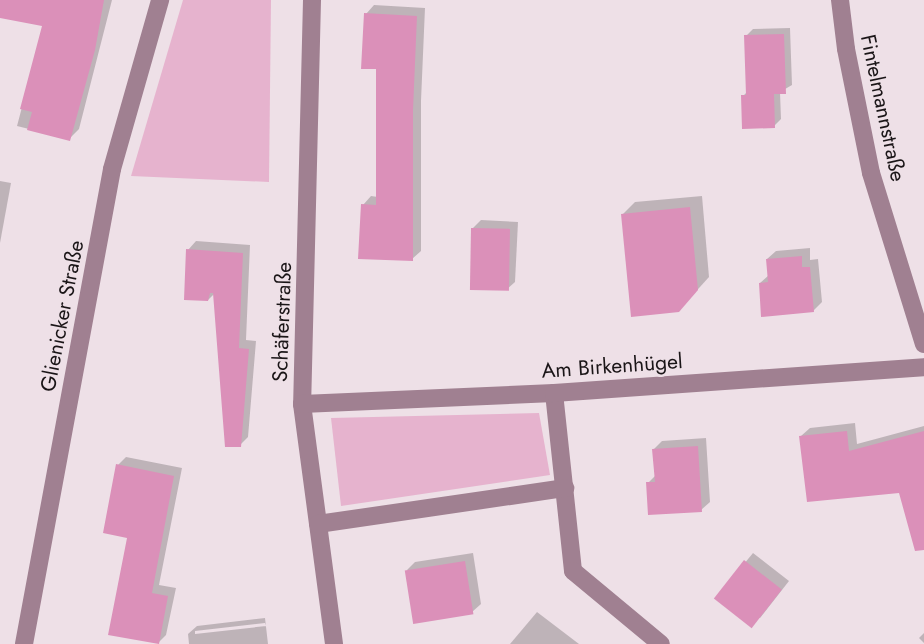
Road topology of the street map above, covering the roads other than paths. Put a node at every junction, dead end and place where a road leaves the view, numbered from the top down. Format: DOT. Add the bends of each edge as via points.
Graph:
graph roads {
  1 [pos="160,0"];
  2 [pos="312,0"];
  3 [pos="840,0"];
  4 [pos="924,344"];
  5 [pos="924,367"];
  6 [pos="554,393"];
  7 [pos="302,404"];
  8 [pos="565,488"];
  9 [pos="318,524"];
  10 [pos="24,644"];
  11 [pos="334,644"];
  12 [pos="661,644"];
  1 -- 10 [label="street, Glienicker Straße" via="112,169"];
  2 -- 7 [label="street, Schäferstraße"];
  3 -- 4 [label="street, Fintelmannstraße" via="871,173"];
  5 -- 6 [label="street, Am Birkenhügel"];
  6 -- 7 [label="street, Am Birkenhügel"];
  6 -- 8 [label="street"];
  7 -- 9 [label="street, Schäferstraße"];
  8 -- 9 [label="street"];
  8 -- 12 [label="street" via="573,572"];
  9 -- 11 [label="street, Schäferstraße"];
}
